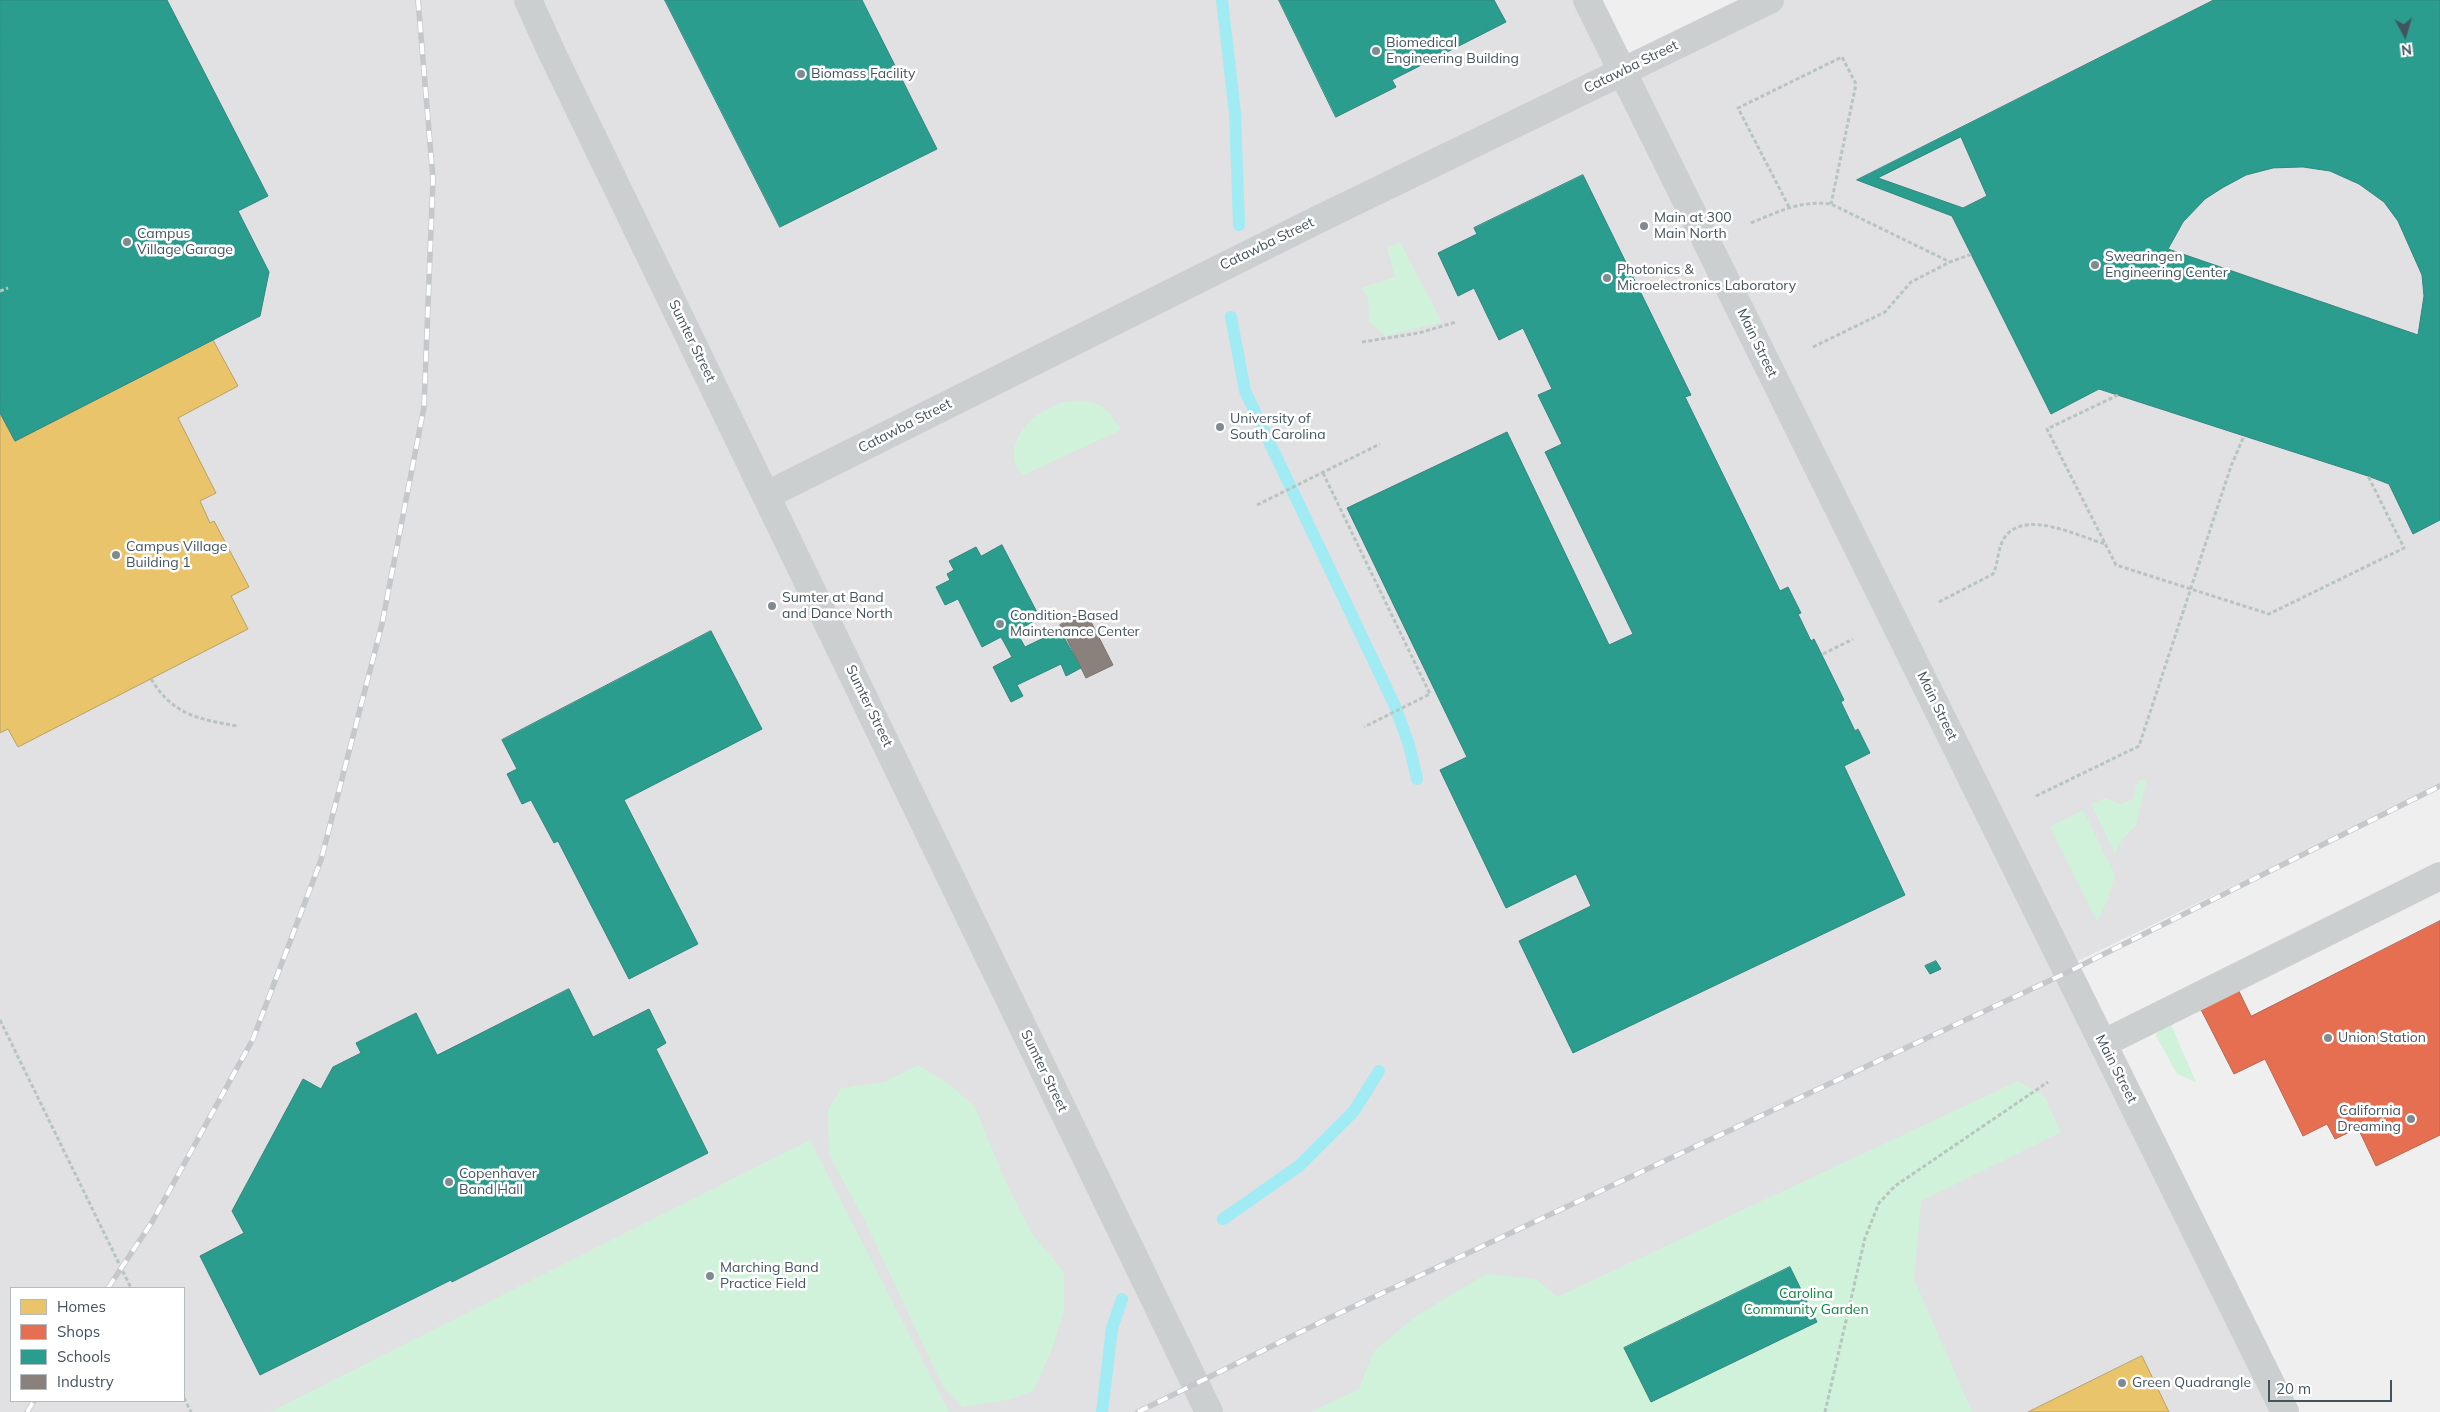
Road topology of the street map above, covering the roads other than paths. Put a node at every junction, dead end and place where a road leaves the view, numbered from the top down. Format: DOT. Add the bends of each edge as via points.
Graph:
graph roads {
  1 [pos="528,0"];
  2 [pos="1587,0"];
  3 [pos="1770,0"];
  4 [pos="1622,71"];
  5 [pos="767,495"];
  6 [pos="2440,876"];
  7 [pos="2104,1044"];
  8 [pos="1209,1412"];
  9 [pos="2285,1412"];
  1 -- 5 [label="street, Sumter Street"];
  2 -- 4 [label="street, Main Street"];
  3 -- 4 [label="street, Catawba Street"];
  4 -- 5 [label="street, Catawba Street"];
  4 -- 7 [label="street, Main Street"];
  5 -- 8 [label="street, Sumter Street"];
  6 -- 7 [label="street"];
  7 -- 9 [label="street, Main Street"];
}
